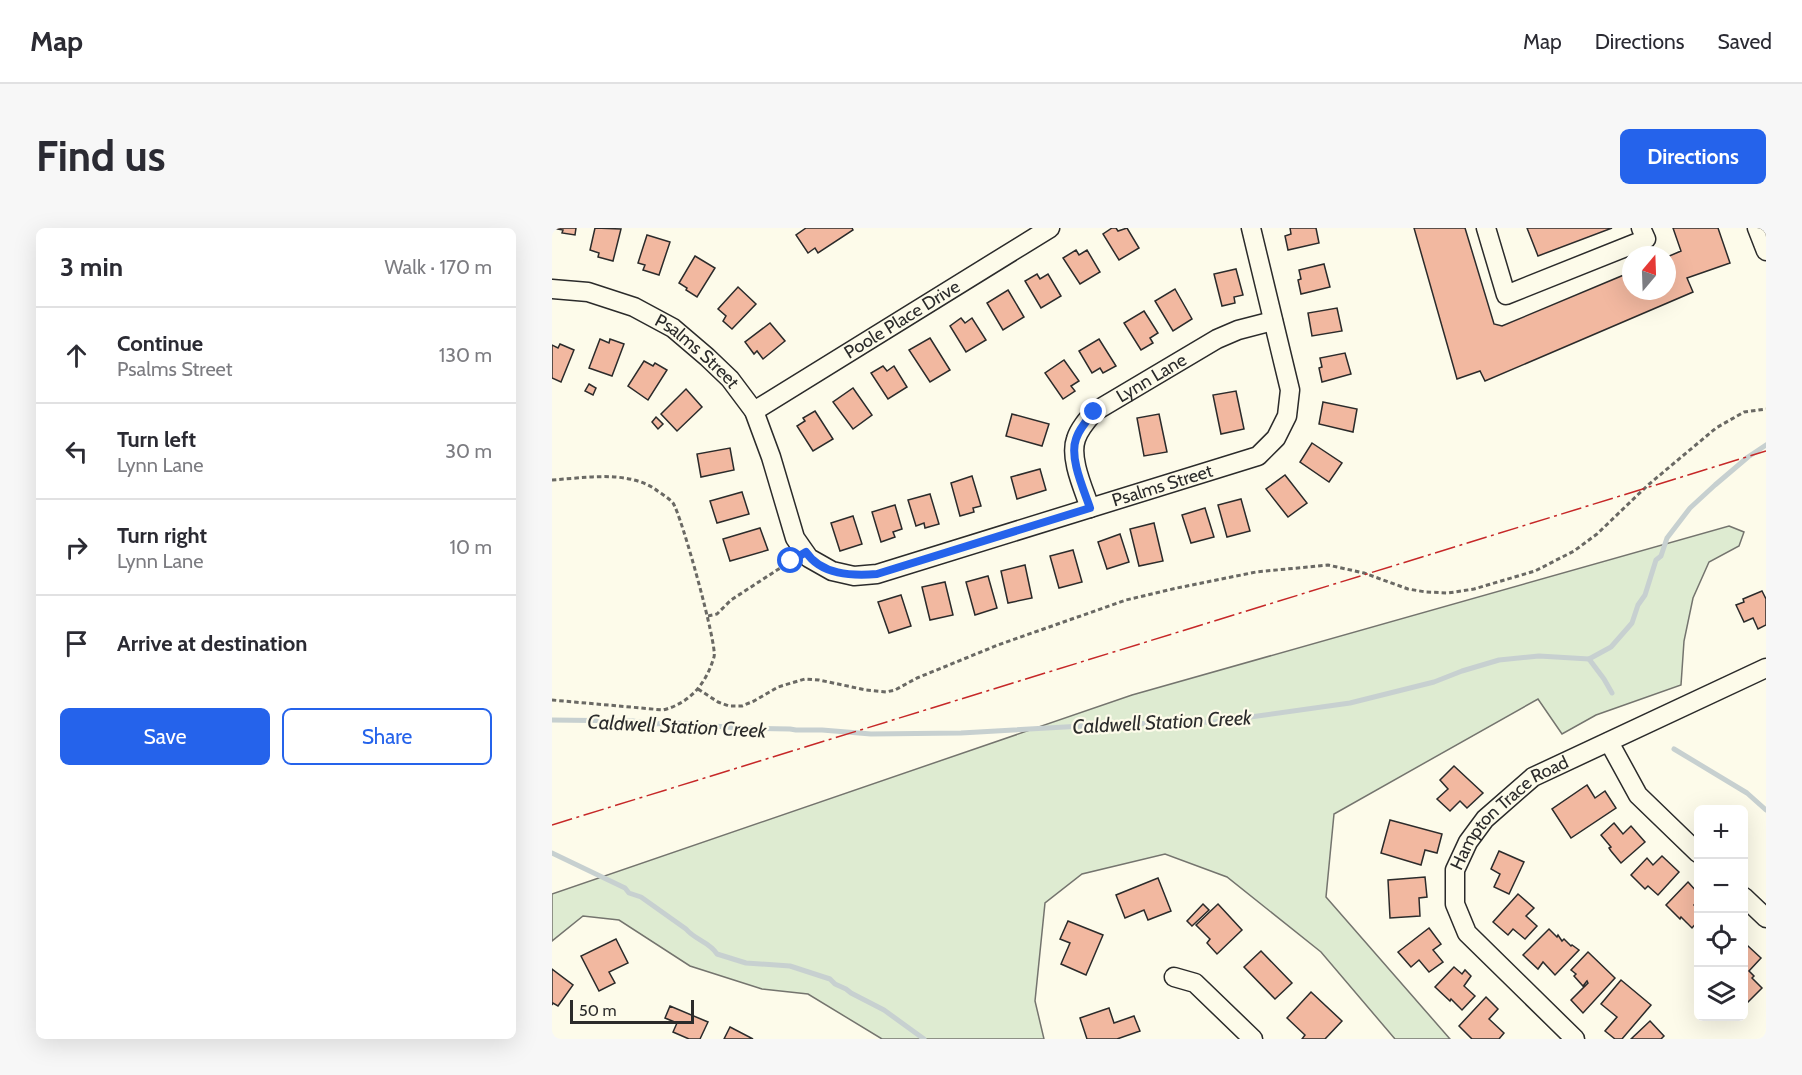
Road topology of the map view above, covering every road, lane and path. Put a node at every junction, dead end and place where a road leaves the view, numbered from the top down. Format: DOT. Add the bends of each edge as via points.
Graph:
graph roads {
  1 [pos="1050,228"];
  2 [pos="1251,228"];
  3 [pos="1486,228"];
  4 [pos="1641,228"];
  5 [pos="1757,228"];
  6 [pos="1766,251"];
  7 [pos="552,289"];
  8 [pos="1273,321"];
  9 [pos="1766,409"];
  10 [pos="754,411"];
  11 [pos="552,480"];
  12 [pos="1090,508"];
  13 [pos="806,552"];
  14 [pos="708,616"];
  15 [pos="1766,668"];
  16 [pos="698,689"];
  17 [pos="552,700"];
  18 [pos="1609,742"];
  19 [pos="1694,849"];
  20 [pos="1748,902"];
  21 [pos="1766,918"];
  22 [pos="1174,977"];
  23 [pos="1253,1039"];
  24 [pos="1575,1039"];
  1 -- 10 [label="street, Poole Place Drive"];
  2 -- 8 [label="street, Psalms Street"];
  3 -- 4 [label="street" via="1506,295 1646,238"];
  5 -- 6 [label="street"];
  7 -- 10 [label="street, Psalms Street" via="588,292 634,307 673,328 730,379"];
  8 -- 12 [label="street, Lynn Lane" via="1217,339 1094,412 1075,440 1075,460"];
  8 -- 12 [label="street, Psalms Street" via="1290,390 1287,416 1276,438 1258,456"];
  9 -- 16 [label="path" via="1744,412 1716,428 1574,551 1535,571 1484,586 1448,593 1426,592 1328,566 1256,572 1126,600 998,645 886,692 805,679 778,687 741,706 729,706"];
  10 -- 13 [label="street, Psalms Street" via="795,537"];
  11 -- 14 [label="path" via="636,480 674,504"];
  12 -- 13 [label="street, Psalms Street" via="877,574 854,576 832,571 809,558"];
  13 -- 14 [label="path" via="731,600 717,614"];
  14 -- 16 [label="path" via="716,655"];
  15 -- 18 [label="street, Hampton Trace Road"];
  16 -- 17 [label="path" via="677,706 663,710"];
  18 -- 19 [label="street" via="1638,795"];
  18 -- 24 [label="street, Hampton Trace Road" via="1533,777 1485,819 1455,870 1455,904 1467,933"];
  20 -- 21 [label="street"];
  22 -- 23 [label="street" via="1195,983"];
}
